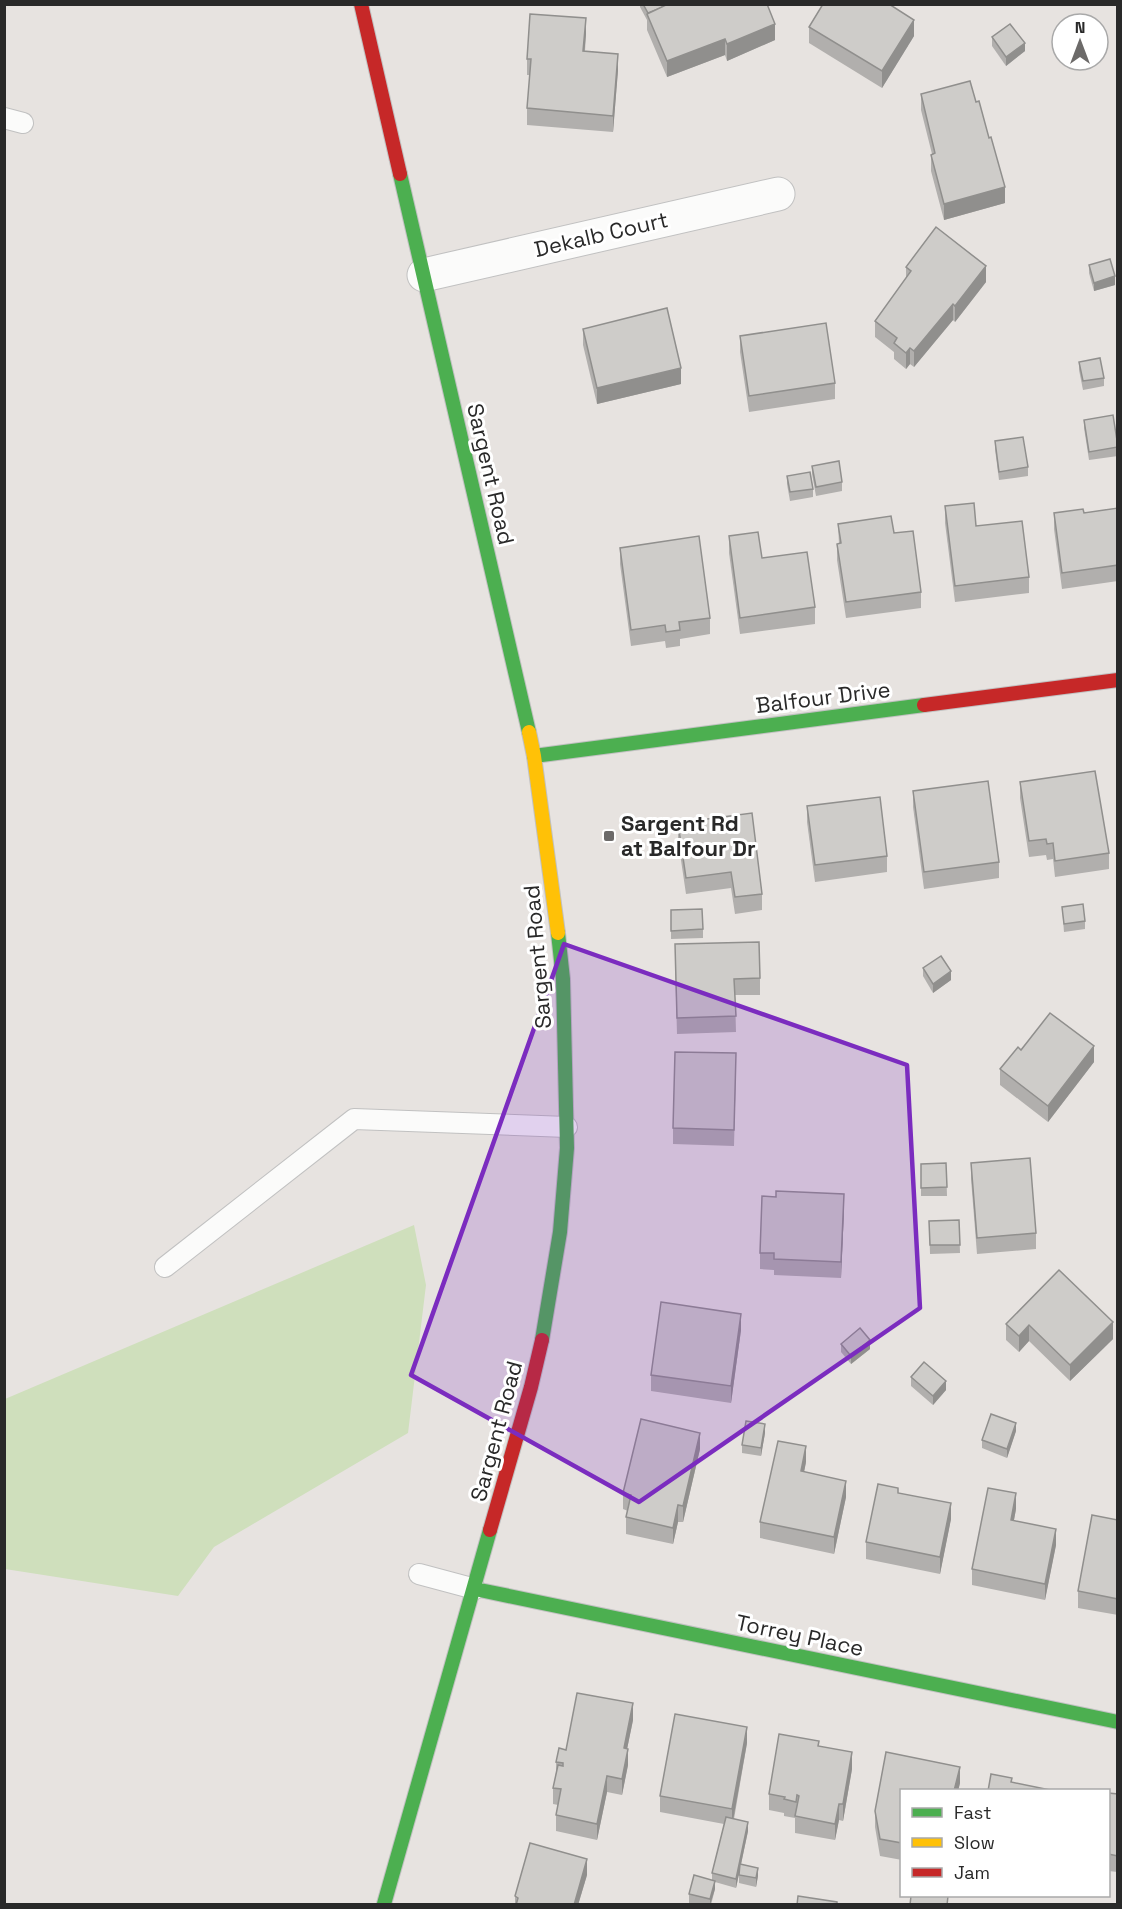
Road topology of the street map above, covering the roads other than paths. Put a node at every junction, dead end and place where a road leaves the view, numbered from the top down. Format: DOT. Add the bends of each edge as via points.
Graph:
graph roads {
  1 [pos="361,4"];
  2 [pos="778,194"];
  3 [pos="424,275"];
  4 [pos="1118,680"];
  5 [pos="534,756"];
  6 [pos="567,1127"];
  7 [pos="165,1267"];
  8 [pos="419,1574"];
  9 [pos="475,1589"];
  10 [pos="1118,1722"];
  11 [pos="384,1905"];
  1 -- 3 [label="main road, Sargent Road"];
  2 -- 3 [label="street, Dekalb Court"];
  3 -- 5 [label="main road, Sargent Road"];
  4 -- 5 [label="main road, Balfour Drive"];
  5 -- 6 [label="main road, Sargent Road" via="554,886 563,979"];
  6 -- 7 [label="lane" via="354,1119"];
  6 -- 9 [label="main road, Sargent Road" via="560,1232 546,1322"];
  8 -- 9 [label="lane"];
  9 -- 10 [label="main road, Torrey Place"];
  9 -- 11 [label="main road, Sargent Road"];
}
